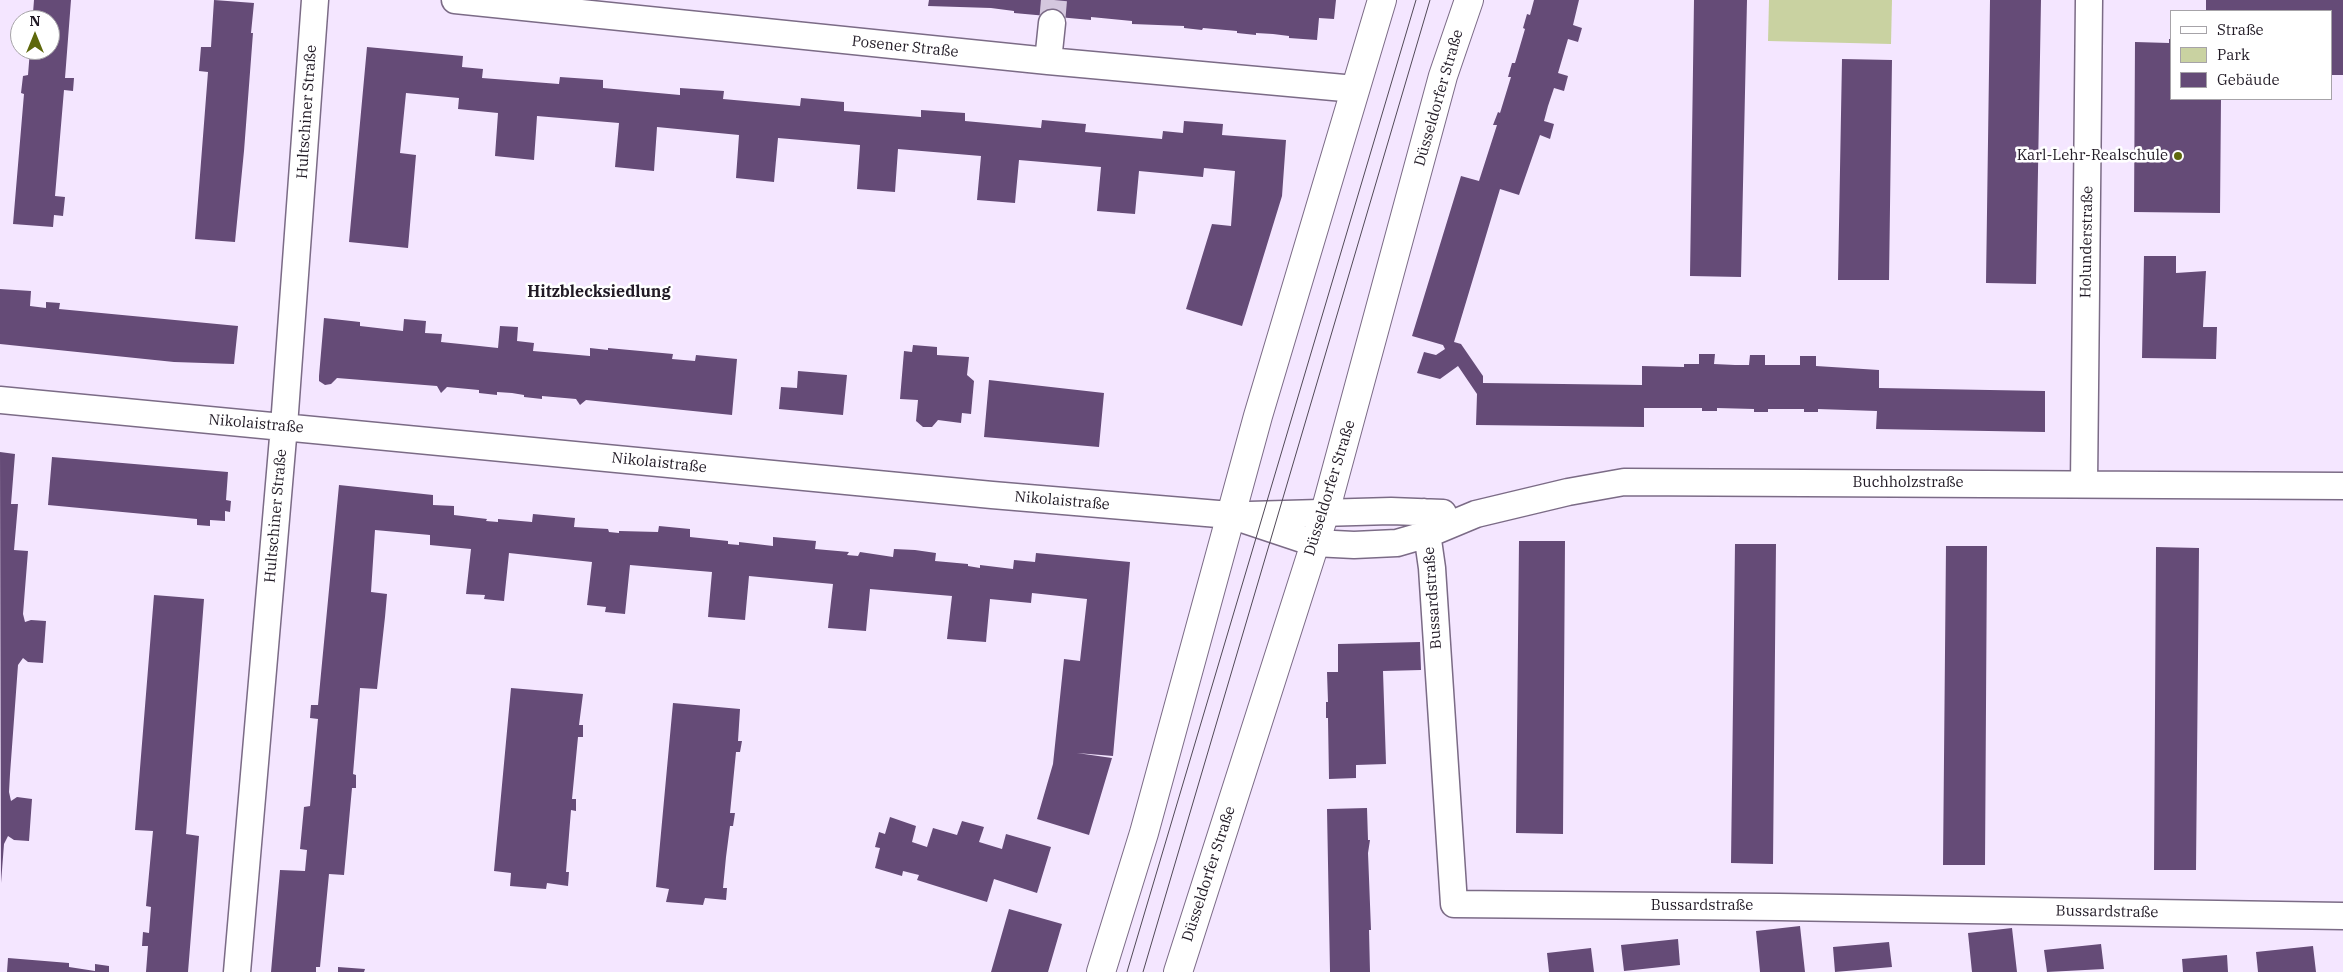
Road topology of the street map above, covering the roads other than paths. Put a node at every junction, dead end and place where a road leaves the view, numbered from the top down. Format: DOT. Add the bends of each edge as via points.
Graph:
graph roads {
  1 [pos="316,0"];
  2 [pos="455,0"];
  3 [pos="1382,0"];
  4 [pos="1469,0"];
  5 [pos="2089,0"];
  6 [pos="618,8"];
  7 [pos="1052,22"];
  8 [pos="1048,61"];
  9 [pos="1355,88"];
  10 [pos="0,400"];
  11 [pos="284,426"];
  12 [pos="2084,484"];
  13 [pos="2343,486"];
  14 [pos="1325,512"];
  15 [pos="1230,515"];
  16 [pos="1426,523"];
  17 [pos="1314,543"];
  18 [pos="2343,916"];
  19 [pos="238,972"];
  20 [pos="1101,972"];
  21 [pos="1178,972"];
  1 -- 11 [label="street, Hultschiner Straße"];
  2 -- 6 [label="street, Posener Straße"];
  3 -- 9 [label="main road"];
  4 -- 14 [label="main road, Düsseldorfer Straße" via="1442,76"];
  5 -- 12 [label="street, Holunderstraße"];
  6 -- 8 [label="street, Posener Straße"];
  7 -- 8 [label="street"];
  8 -- 9 [label="street, Posener Straße"];
  9 -- 15 [label="main road"];
  10 -- 11 [label="street, Nikolaistraße"];
  11 -- 15 [label="street, Nikolaistraße"];
  11 -- 19 [label="street, Hultschiner Straße"];
  12 -- 13 [label="street, Buchholzstraße"];
  12 -- 16 [label="street, Buchholzstraße" via="1624,482"];
  14 -- 15 [label="street, Buchholzstraße"];
  14 -- 16 [label="street, Buchholzstraße"];
  14 -- 17 [label="main road, Düsseldorfer Straße"];
  15 -- 17 [label="street, Nikolaistraße"];
  15 -- 20 [label="main road" via="1144,833"];
  16 -- 17 [label="street, Buchholzstraße" via="1397,543"];
  16 -- 18 [label="street, Bussardstraße" via="1432,568 1454,904"];
  17 -- 21 [label="main road, Düsseldorfer Straße"];
}
